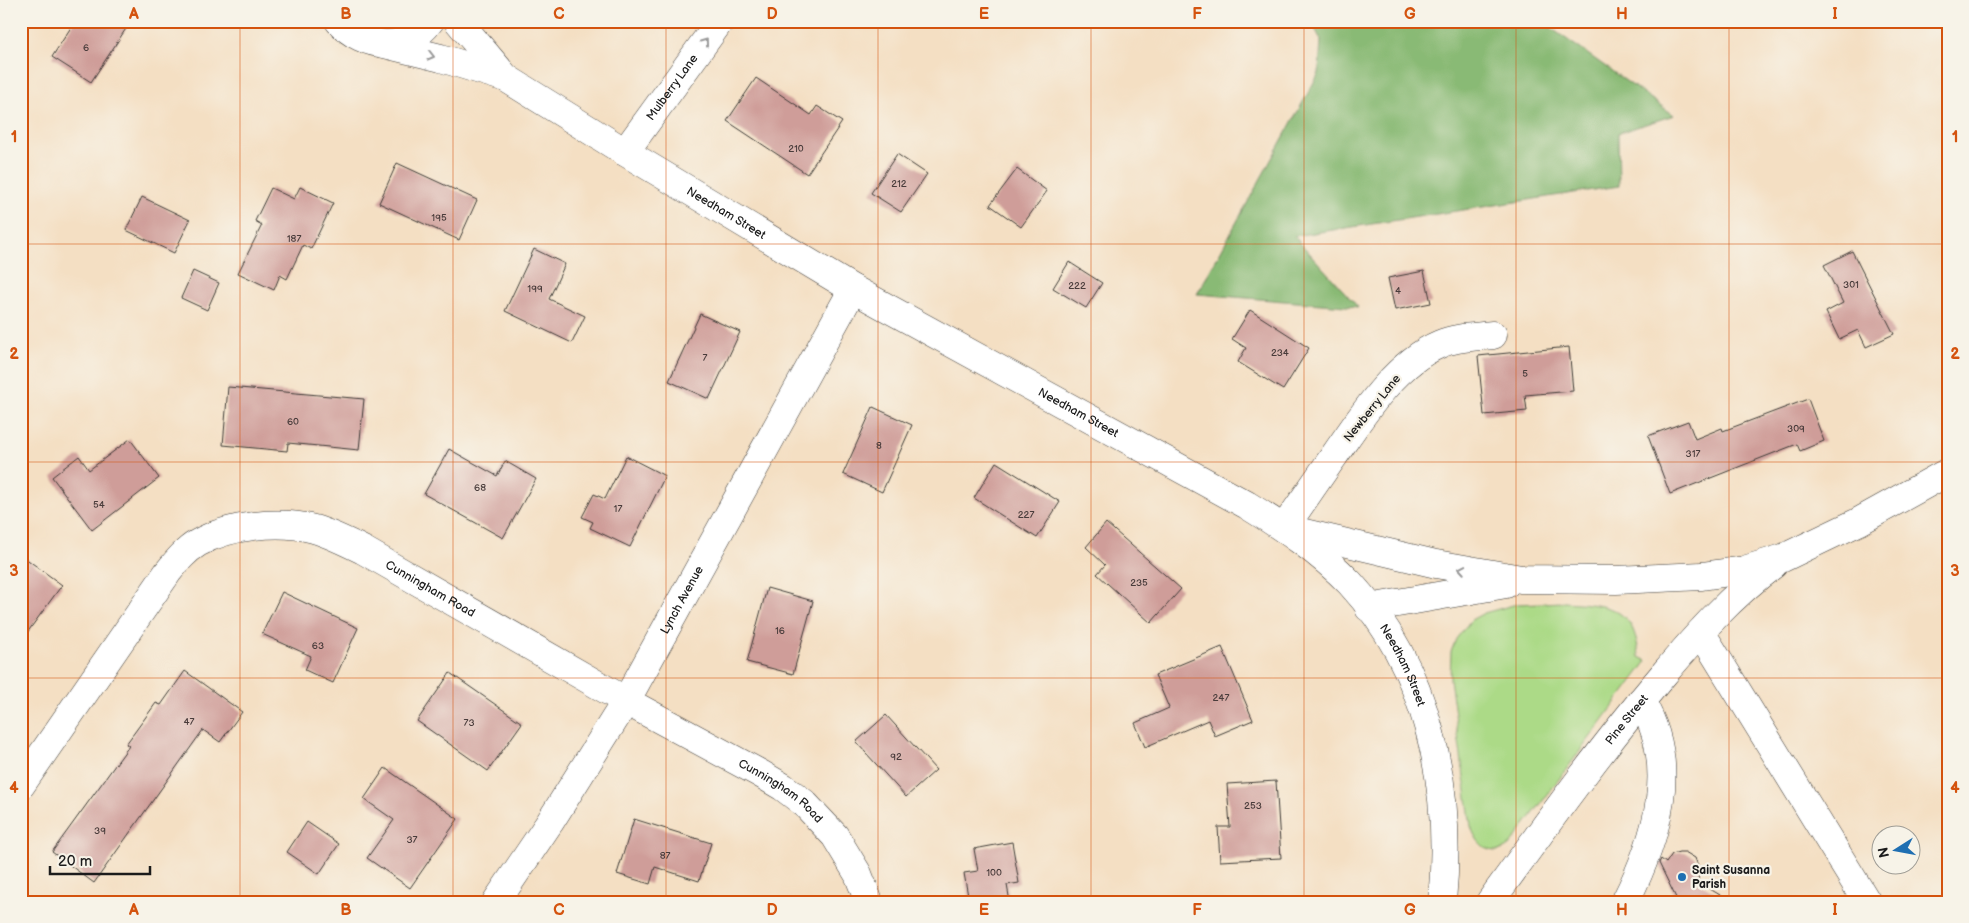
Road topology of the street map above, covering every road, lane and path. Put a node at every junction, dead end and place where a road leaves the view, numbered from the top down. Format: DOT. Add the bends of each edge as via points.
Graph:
graph roads {
  1 [pos="340,21"];
  2 [pos="430,21"];
  3 [pos="458,21"];
  4 [pos="720,21"];
  5 [pos="384,44"];
  6 [pos="506,78"];
  7 [pos="625,152"];
  8 [pos="853,289"];
  9 [pos="1493,335"];
  10 [pos="1945,480"];
  11 [pos="1284,528"];
  12 [pos="1784,558"];
  13 [pos="1545,580"];
  14 [pos="1369,608"];
  15 [pos="1701,632"];
  16 [pos="626,701"];
  17 [pos="1641,701"];
  18 [pos="21,785"];
  19 [pos="496,902"];
  20 [pos="869,902"];
  21 [pos="1442,902"];
  22 [pos="1490,902"];
  23 [pos="1625,902"];
  24 [pos="1867,902"];
  1 -- 5 [label="street, Needham Street" via="348,32 365,41"];
  2 -- 5 [label="street" via="415,36"];
  3 -- 6 [label="street, Needham Street"];
  7 -- 4 [label="street, Mulberry Lane, one-way"];
  5 -- 6 [label="street, Needham Street, one-way"];
  6 -- 7 [label="street, Needham Street"];
  7 -- 8 [label="street, Needham Street"];
  8 -- 11 [label="street, Needham Street" via="1239,500"];
  8 -- 16 [label="street, Lynch Avenue"];
  9 -- 11 [label="street, Newberry Lane" via="1440,344 1398,374 1350,433"];
  10 -- 12 [label="street, Pine Street"];
  13 -- 11 [label="street, Pine Street, one-way" via="1455,568"];
  11 -- 14 [label="street, Needham Street" via="1327,562"];
  12 -- 13 [label="street, Pine Street" via="1744,570 1702,576"];
  12 -- 15 [label="street, Pine Street" via="1746,587"];
  13 -- 14 [label="street, Pine Street"];
  14 -- 21 [label="street, Needham Street" via="1411,674 1434,750 1443,819"];
  15 -- 17 [label="street, Pine Street"];
  15 -- 24 [label="street"];
  16 -- 18 [label="street, Cunningham Road" via="338,537 290,525 241,528 198,543 180,557"];
  16 -- 19 [label="street, Lynch Avenue"];
  16 -- 20 [label="street, Cunningham Road" via="761,774 804,803 848,854"];
  17 -- 22 [label="street, Pine Street" via="1589,765"];
  17 -- 23 [label="street" via="1659,746 1662,790 1652,838"];
}
